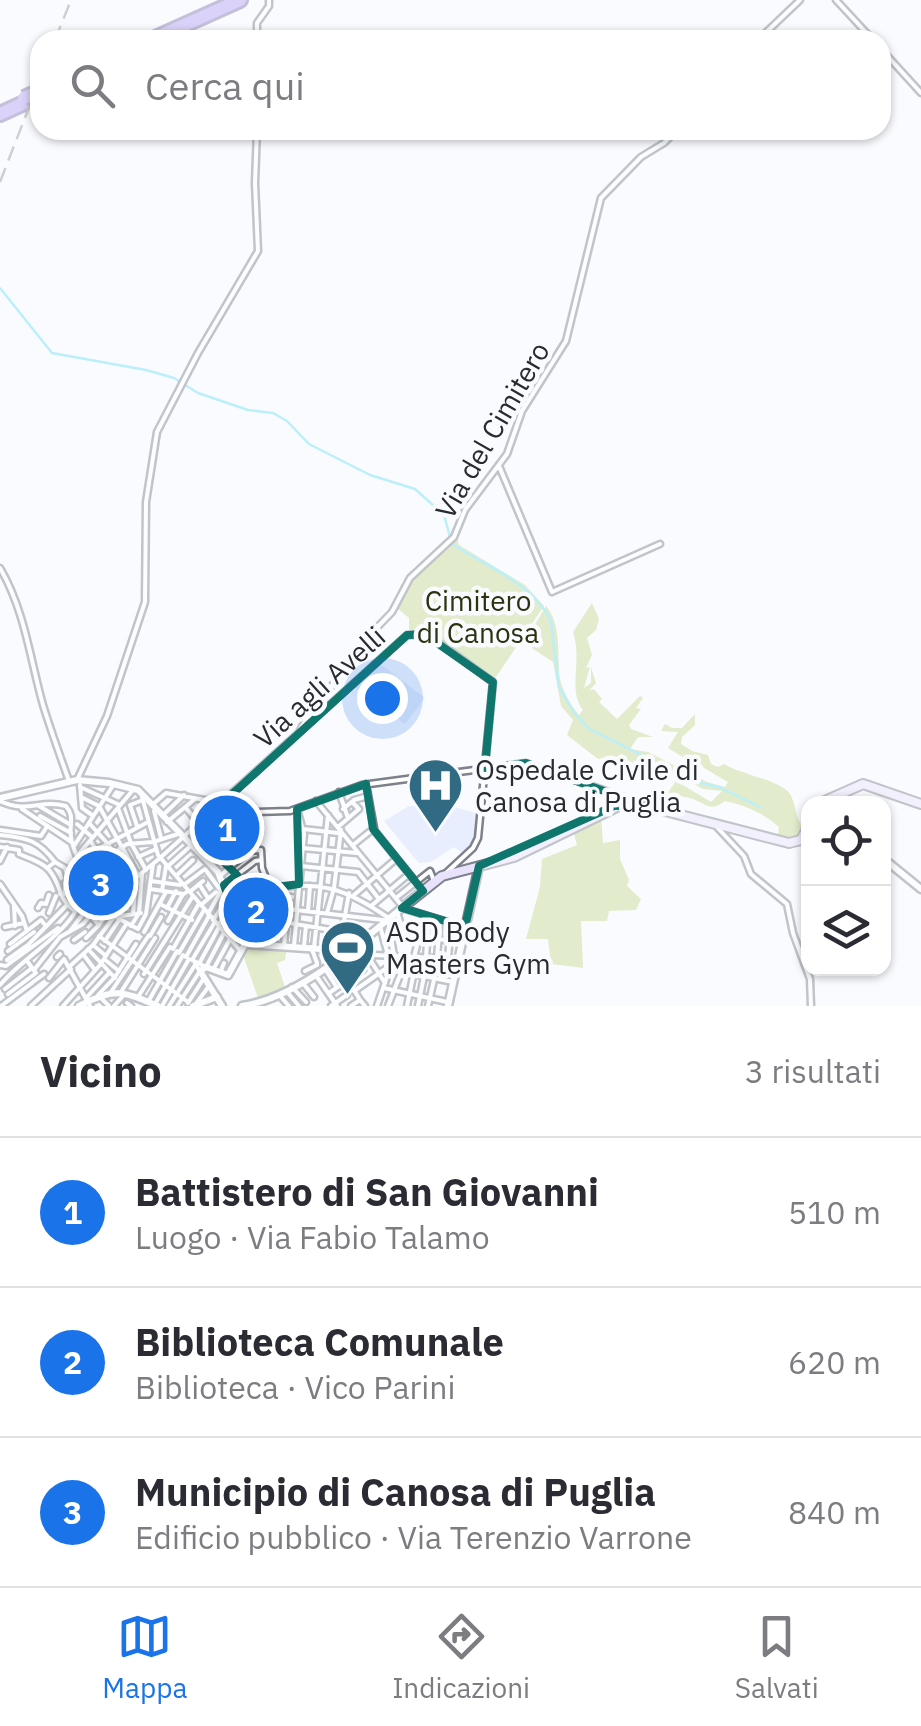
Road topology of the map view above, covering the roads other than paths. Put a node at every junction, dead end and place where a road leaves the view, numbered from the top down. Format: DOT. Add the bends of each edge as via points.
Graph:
graph roads {
  1 [pos="240,0"];
  2 [pos="249,0"];
  3 [pos="269,0"];
  4 [pos="797,0"];
  5 [pos="836,0"];
  6 [pos="174,30"];
  7 [pos="184,30"];
  8 [pos="257,30"];
  9 [pos="768,30"];
  10 [pos="864,30"];
  11 [pos="891,59"];
  12 [pos="921,92"];
  13 [pos="30,97"];
  14 [pos="0,111"];
  15 [pos="257,140"];
  16 [pos="667,140"];
  17 [pos="499,466"];
  18 [pos="660,544"];
  19 [pos="0,568"];
  20 [pos="298,734"];
  21 [pos="485,768"];
  22 [pos="77,782"];
  23 [pos="114,784"];
  24 [pos="366,784"];
  25 [pos="339,792"];
  26 [pos="139,794"];
  27 [pos="184,796"];
  28 [pos="368,796"];
  29 [pos="837,796"];
  30 [pos="81,797"];
  31 [pos="105,798"];
  32 [pos="197,798"];
  33 [pos="0,800"];
  34 [pos="316,801"];
  35 [pos="352,802"];
  36 [pos="921,804"];
  37 [pos="217,805"];
  38 [pos="643,805"];
  39 [pos="40,806"];
  40 [pos="100,806"];
  41 [pos="119,806"];
  42 [pos="185,807"];
  43 [pos="233,808"];
  44 [pos="22,809"];
  45 [pos="297,809"];
  46 [pos="343,809"];
  47 [pos="160,813"];
  48 [pos="328,815"];
  49 [pos="40,816"];
  50 [pos="93,816"];
  51 [pos="348,818"];
  52 [pos="108,821"];
  53 [pos="124,822"];
  54 [pos="148,822"];
  55 [pos="89,823"];
  56 [pos="200,824"];
  57 [pos="716,824"];
  58 [pos="74,825"];
  59 [pos="46,827"];
  60 [pos="137,828"];
  61 [pos="373,828"];
  62 [pos="112,829"];
  63 [pos="303,829"];
  64 [pos="84,830"];
  65 [pos="340,830"];
  66 [pos="0,832"];
  67 [pos="99,832"];
  68 [pos="326,832"];
  69 [pos="71,833"];
  70 [pos="128,833"];
  71 [pos="222,835"];
  72 [pos="181,836"];
  73 [pos="24,838"];
  74 [pos="118,838"];
  75 [pos="199,838"];
  76 [pos="801,839"];
  77 [pos="92,840"];
  78 [pos="161,840"];
  79 [pos="152,842"];
  80 [pos="131,843"];
  81 [pos="73,844"];
  82 [pos="108,844"];
  83 [pos="3,846"];
  84 [pos="191,846"];
  85 [pos="209,846"];
  86 [pos="352,846"];
  87 [pos="122,847"];
  88 [pos="302,848"];
  89 [pos="19,850"];
  90 [pos="97,850"];
  91 [pos="156,850"];
  92 [pos="324,850"];
  93 [pos="338,851"];
  94 [pos="88,853"];
  95 [pos="114,853"];
  96 [pos="200,854"];
  97 [pos="360,854"];
  98 [pos="50,855"];
  99 [pos="179,856"];
  100 [pos="79,857"];
  101 [pos="138,857"];
  102 [pos="160,858"];
  103 [pos="397,858"];
  104 [pos="104,860"];
  105 [pos="194,860"];
  106 [pos="261,860"];
  107 [pos="0,861"];
  108 [pos="55,862"];
  109 [pos="153,864"];
  110 [pos="891,865"];
  111 [pos="45,866"];
  112 [pos="95,866"];
  113 [pos="167,866"];
  114 [pos="186,866"];
  115 [pos="231,866"];
  116 [pos="301,866"];
  117 [pos="478,866"];
  118 [pos="322,868"];
  119 [pos="336,870"];
  120 [pos="86,872"];
  121 [pos="106,872"];
  122 [pos="152,874"];
  123 [pos="409,874"];
  124 [pos="164,875"];
  125 [pos="220,875"];
  126 [pos="176,876"];
  127 [pos="377,876"];
  128 [pos="136,877"];
  129 [pos="438,879"];
  130 [pos="115,880"];
  131 [pos="91,881"];
  132 [pos="151,881"];
  133 [pos="416,882"];
  134 [pos="164,883"];
  135 [pos="0,884"];
  136 [pos="181,884"];
  137 [pos="299,884"];
  138 [pos="367,884"];
  139 [pos="310,885"];
  140 [pos="320,886"];
  141 [pos="270,888"];
  142 [pos="334,888"];
  143 [pos="150,889"];
  144 [pos="220,889"];
  145 [pos="204,890"];
  146 [pos="389,890"];
  147 [pos="921,890"];
  148 [pos="423,891"];
  149 [pos="164,893"];
  150 [pos="175,893"];
  151 [pos="190,894"];
  152 [pos="351,894"];
  153 [pos="55,895"];
  154 [pos="129,895"];
  155 [pos="273,895"];
  156 [pos="20,898"];
  157 [pos="208,898"];
  158 [pos="292,898"];
  159 [pos="396,898"];
  160 [pos="379,899"];
  161 [pos="105,900"];
  162 [pos="148,900"];
  163 [pos="230,900"];
  164 [pos="14,903"];
  165 [pos="159,905"];
  166 [pos="370,905"];
  167 [pos="66,906"];
  168 [pos="38,908"];
  169 [pos="167,908"];
  170 [pos="278,908"];
  171 [pos="88,909"];
  172 [pos="401,909"];
  173 [pos="174,911"];
  174 [pos="297,911"];
  175 [pos="308,911"];
  176 [pos="49,912"];
  177 [pos="318,912"];
  178 [pos="136,913"];
  179 [pos="146,914"];
  180 [pos="182,914"];
  181 [pos="234,914"];
  182 [pos="330,914"];
  183 [pos="345,915"];
  184 [pos="73,916"];
  185 [pos="91,916"];
  186 [pos="209,916"];
  187 [pos="161,917"];
  188 [pos="359,917"];
  189 [pos="430,917"];
  190 [pos="440,920"];
  191 [pos="168,921"];
  192 [pos="193,921"];
  193 [pos="276,921"];
  194 [pos="386,921"];
  195 [pos="286,922"];
  196 [pos="24,923"];
  197 [pos="128,923"];
  198 [pos="451,923"];
  199 [pos="296,924"];
  200 [pos="43,925"];
  201 [pos="99,925"];
  202 [pos="15,926"];
  203 [pos="306,926"];
  204 [pos="5,927"];
  205 [pos="464,927"];
  206 [pos="239,928"];
  207 [pos="316,928"];
  208 [pos="330,930"];
  209 [pos="31,932"];
  210 [pos="224,932"];
  211 [pos="342,932"];
  212 [pos="59,935"];
  213 [pos="99,936"];
  214 [pos="368,936"];
  215 [pos="418,938"];
  216 [pos="428,938"];
  217 [pos="438,939"];
  218 [pos="74,940"];
  219 [pos="449,940"];
  220 [pos="462,941"];
  221 [pos="106,942"];
  222 [pos="206,943"];
  223 [pos="235,943"];
  224 [pos="10,944"];
  225 [pos="136,944"];
  226 [pos="273,945"];
  227 [pos="284,946"];
  228 [pos="294,946"];
  229 [pos="90,947"];
  230 [pos="112,947"];
  231 [pos="310,947"];
  232 [pos="216,948"];
  233 [pos="99,950"];
  234 [pos="8,951"];
  235 [pos="230,952"];
  236 [pos="352,952"];
  237 [pos="83,954"];
  238 [pos="367,955"];
  239 [pos="389,956"];
  240 [pos="406,956"];
  241 [pos="105,957"];
  242 [pos="415,957"];
  243 [pos="427,958"];
  244 [pos="438,958"];
  245 [pos="448,958"];
  246 [pos="129,959"];
  247 [pos="458,959"];
  248 [pos="27,961"];
  249 [pos="192,961"];
  250 [pos="224,963"];
  251 [pos="335,963"];
  252 [pos="373,964"];
  253 [pos="100,965"];
  254 [pos="3,966"];
  255 [pos="138,966"];
  256 [pos="320,966"];
  257 [pos="390,967"];
  258 [pos="70,968"];
  259 [pos="34,970"];
  260 [pos="95,970"];
  261 [pos="305,971"];
  262 [pos="121,972"];
  263 [pos="145,972"];
  264 [pos="401,972"];
  265 [pos="109,973"];
  266 [pos="379,974"];
  267 [pos="414,974"];
  268 [pos="9,975"];
  269 [pos="316,975"];
  270 [pos="152,976"];
  271 [pos="424,977"];
  272 [pos="434,978"];
  273 [pos="117,979"];
  274 [pos="348,980"];
  275 [pos="160,981"];
  276 [pos="302,982"];
  277 [pos="453,982"];
  278 [pos="384,985"];
  279 [pos="210,986"];
  280 [pos="338,987"];
  281 [pos="80,988"];
  282 [pos="171,990"];
  283 [pos="281,991"];
  284 [pos="354,991"];
  285 [pos="394,991"];
  286 [pos="3,992"];
  287 [pos="124,994"];
  288 [pos="329,994"];
  289 [pos="410,994"];
  290 [pos="347,995"];
  291 [pos="420,996"];
  292 [pos="217,997"];
  293 [pos="314,997"];
  294 [pos="430,998"];
  295 [pos="360,1000"];
  296 [pos="88,1002"];
  297 [pos="306,1002"];
  298 [pos="105,1003"];
  299 [pos="438,1003"];
  300 [pos="190,1004"];
  301 [pos="448,1004"];
  302 [pos="128,1005"];
  303 [pos="155,1005"];
  304 [pos="254,1005"];
  305 [pos="334,1005"];
  306 [pos="31,1006"];
  307 [pos="63,1006"];
  308 [pos="79,1006"];
  309 [pos="169,1006"];
  310 [pos="177,1006"];
  311 [pos="222,1006"];
  312 [pos="230,1006"];
  313 [pos="242,1006"];
  314 [pos="279,1006"];
  315 [pos="289,1006"];
  316 [pos="299,1006"];
  317 [pos="351,1006"];
  318 [pos="364,1006"];
  319 [pos="378,1006"];
  320 [pos="388,1006"];
  321 [pos="407,1006"];
  322 [pos="418,1006"];
  323 [pos="428,1006"];
  324 [pos="811,1006"];
  1 -- 6 [label="highway"];
  2 -- 7 [label="highway"];
  3 -- 8 [label="street"];
  4 -- 9 [label="street"];
  5 -- 10 [label="street"];
  11 -- 12 [label="street"];
  13 -- 14 [label="highway, bridge"];
  15 -- 22 [label="street" via="257,254 157,432 147,491 145,602"];
  16 -- 17 [label="street, Via del Cimitero" via="601,198 566,341 522,411"];
  17 -- 18 [label="street" via="552,592"];
  17 -- 20 [label="street, Via del Cimitero" via="450,541 410,578"];
  19 -- 22 [label="street" via="29,642 43,705"];
  20 -- 21 [label="street, Via agli Avelli" via="407,635 427,634 493,682"];
  20 -- 37 [label="street, Via agli Avelli"];
  21 -- 24 [label="street"];
  21 -- 38 [label="street" via="526,763"];
  21 -- 129 [label="street" via="476,843"];
  22 -- 23 [label="street"];
  22 -- 30 [label="street"];
  22 -- 31 [label="street"];
  22 -- 33 [label="street"];
  23 -- 26 [label="street"];
  23 -- 31 [label="street"];
  24 -- 25 [label="street"];
  24 -- 28 [label="street"];
  25 -- 34 [label="street"];
  25 -- 46 [label="street"];
  26 -- 41 [label="street"];
  26 -- 47 [label="street"];
  26 -- 54 [label="street"];
  26 -- 60 [label="street" via="130,806"];
  27 -- 32 [label="street"];
  27 -- 47 [label="street"];
  27 -- 47 [label="street" via="166,793"];
  28 -- 35 [label="street"];
  28 -- 61 [label="street"];
  29 -- 36 [label="main road" via="865,784"];
  30 -- 40 [label="street"];
  30 -- 50 [label="street" via="82,811"];
  31 -- 40 [label="street"];
  31 -- 41 [label="street"];
  32 -- 37 [label="street"];
  32 -- 42 [label="street"];
  33 -- 44 [label="street"];
  34 -- 45 [label="street"];
  34 -- 48 [label="street"];
  35 -- 46 [label="street"];
  35 -- 51 [label="street" via="359,810"];
  37 -- 43 [label="street"];
  37 -- 56 [label="street, Via agli Avelli"];
  38 -- 57 [label="main road"];
  38 -- 117 [label="main road" via="614,806 514,856"];
  39 -- 44 [label="street"];
  39 -- 58 [label="street"];
  39 -- 58 [label="street" via="66,806"];
  40 -- 50 [label="street"];
  40 -- 52 [label="street"];
  41 -- 52 [label="street"];
  41 -- 53 [label="street"];
  42 -- 47 [label="street"];
  42 -- 56 [label="street"];
  43 -- 45 [label="street"];
  43 -- 75 [label="street"];
  44 -- 59 [label="street"];
  45 -- 63 [label="street"];
  46 -- 51 [label="street"];
  47 -- 72 [label="street"];
  47 -- 78 [label="street"];
  48 -- 65 [label="street"];
  48 -- 68 [label="street"];
  49 -- 69 [label="street"];
  50 -- 55 [label="street"];
  51 -- 65 [label="street"];
  52 -- 62 [label="street"];
  52 -- 67 [label="street"];
  53 -- 62 [label="street"];
  53 -- 70 [label="street"];
  54 -- 60 [label="street"];
  54 -- 79 [label="street"];
  55 -- 64 [label="street"];
  55 -- 67 [label="street"];
  56 -- 72 [label="street, Via agli Avelli"];
  57 -- 76 [label="main road" via="788,843"];
  57 -- 324 [label="street" via="744,856 750,874 787,904 810,979"];
  58 -- 64 [label="street"];
  58 -- 69 [label="street"];
  59 -- 66 [label="street" via="41,836"];
  59 -- 81 [label="street"];
  60 -- 70 [label="street"];
  61 -- 86 [label="street"];
  61 -- 103 [label="street"];
  62 -- 74 [label="street"];
  63 -- 68 [label="street"];
  63 -- 88 [label="street"];
  64 -- 77 [label="street"];
  64 -- 81 [label="street"];
  65 -- 68 [label="street"];
  65 -- 86 [label="street"];
  65 -- 93 [label="street"];
  66 -- 73 [label="street"];
  67 -- 77 [label="street"];
  67 -- 82 [label="street"];
  68 -- 92 [label="street"];
  69 -- 81 [label="street"];
  70 -- 74 [label="street"];
  70 -- 80 [label="street"];
  71 -- 85 [label="street"];
  72 -- 78 [label="street"];
  72 -- 84 [label="street"];
  72 -- 102 [label="street, Via agli Avelli"];
  73 -- 89 [label="street"];
  73 -- 98 [label="street"];
  74 -- 82 [label="street"];
  74 -- 87 [label="street"];
  75 -- 84 [label="street"];
  75 -- 85 [label="street"];
  77 -- 90 [label="street"];
  77 -- 100 [label="street"];
  78 -- 79 [label="street"];
  79 -- 80 [label="street"];
  79 -- 91 [label="street"];
  80 -- 87 [label="street"];
  80 -- 101 [label="street"];
  81 -- 100 [label="street"];
  82 -- 90 [label="street"];
  82 -- 95 [label="street"];
  83 -- 89 [label="street"];
  83 -- 107 [label="street"];
  84 -- 96 [label="street"];
  84 -- 99 [label="street"];
  85 -- 96 [label="street"];
  85 -- 115 [label="street"];
  86 -- 97 [label="street"];
  87 -- 95 [label="street"];
  87 -- 128 [label="street"];
  88 -- 92 [label="street"];
  88 -- 116 [label="street"];
  89 -- 111 [label="street"];
  90 -- 94 [label="street"];
  90 -- 104 [label="street"];
  91 -- 101 [label="street"];
  91 -- 102 [label="street"];
  92 -- 93 [label="street"];
  92 -- 118 [label="street"];
  93 -- 97 [label="street"];
  93 -- 119 [label="street"];
  94 -- 100 [label="street"];
  94 -- 112 [label="street"];
  95 -- 104 [label="street"];
  95 -- 128 [label="street"];
  96 -- 125 [label="street"];
  97 -- 127 [label="street"];
  98 -- 108 [label="street"];
  98 -- 111 [label="street"];
  99 -- 113 [label="street"];
  99 -- 114 [label="street"];
  100 -- 120 [label="street"];
  101 -- 128 [label="street"];
  102 -- 109 [label="street, Via agli Avelli"];
  102 -- 113 [label="street"];
  103 -- 123 [label="street"];
  103 -- 127 [label="street"];
  104 -- 112 [label="street"];
  104 -- 121 [label="street"];
  105 -- 114 [label="street"];
  106 -- 115 [label="street" via="261,850 249,851"];
  106 -- 141 [label="street"];
  106 -- 144 [label="street"];
  108 -- 111 [label="street"];
  108 -- 153 [label="street" via="70,882 65,894"];
  109 -- 122 [label="street"];
  109 -- 128 [label="street, Via agli Avelli"];
  110 -- 147 [label="street"];
  111 -- 153 [label="street"];
  112 -- 120 [label="street"];
  112 -- 121 [label="street"];
  113 -- 124 [label="street"];
  113 -- 126 [label="street"];
  114 -- 126 [label="street"];
  115 -- 125 [label="street"];
  116 -- 118 [label="street"];
  116 -- 137 [label="street"];
  117 -- 129 [label="main road"];
  117 -- 205 [label="street"];
  118 -- 119 [label="street"];
  118 -- 140 [label="street"];
  119 -- 138 [label="street" via="358,872"];
  119 -- 142 [label="street"];
  120 -- 131 [label="street"];
  120 -- 184 [label="street"];
  121 -- 130 [label="street"];
  121 -- 131 [label="street"];
  122 -- 124 [label="street"];
  122 -- 132 [label="street"];
  123 -- 133 [label="street"];
  123 -- 146 [label="street"];
  124 -- 134 [label="street"];
  125 -- 144 [label="street"];
  126 -- 136 [label="street"];
  127 -- 138 [label="street"];
  127 -- 146 [label="street"];
  128 -- 154 [label="street"];
  128 -- 161 [label="street, Via agli Avelli"];
  128 -- 178 [label="street"];
  129 -- 133 [label="street" via="430,870"];
  129 -- 148 [label="main road"];
  131 -- 161 [label="street"];
  132 -- 134 [label="street"];
  132 -- 143 [label="street"];
  133 -- 148 [label="street"];
  133 -- 159 [label="street"];
  134 -- 136 [label="street"];
  134 -- 149 [label="street"];
  135 -- 164 [label="street"];
  136 -- 144 [label="street" via="205,869"];
  136 -- 150 [label="street"];
  136 -- 151 [label="street"];
  137 -- 139 [label="street"];
  137 -- 141 [label="street"];
  137 -- 174 [label="street"];
  138 -- 152 [label="street"];
  138 -- 160 [label="street"];
  139 -- 140 [label="street"];
  139 -- 175 [label="street"];
  140 -- 142 [label="street"];
  140 -- 177 [label="street"];
  141 -- 155 [label="street"];
  142 -- 152 [label="street"];
  142 -- 182 [label="street"];
  143 -- 149 [label="street"];
  143 -- 162 [label="street"];
  144 -- 157 [label="street"];
  144 -- 163 [label="street"];
  144 -- 186 [label="street"];
  145 -- 151 [label="street"];
  145 -- 151 [label="street" via="201,882"];
  145 -- 157 [label="street"];
  146 -- 159 [label="street"];
  146 -- 160 [label="street"];
  148 -- 172 [label="main road"];
  149 -- 150 [label="street"];
  149 -- 162 [label="street"];
  149 -- 165 [label="street"];
  150 -- 151 [label="street"];
  150 -- 169 [label="street"];
  151 -- 173 [label="street"];
  151 -- 180 [label="street"];
  151 -- 186 [label="street"];
  152 -- 166 [label="street"];
  152 -- 183 [label="street"];
  153 -- 167 [label="street"];
  153 -- 168 [label="street"];
  153 -- 176 [label="street"];
  155 -- 158 [label="street"];
  155 -- 170 [label="street"];
  156 -- 164 [label="street"];
  157 -- 186 [label="street"];
  159 -- 172 [label="street"];
  160 -- 166 [label="street"];
  161 -- 185 [label="street, Via agli Avelli"];
  161 -- 197 [label="street"];
  162 -- 165 [label="street"];
  162 -- 179 [label="street"];
  163 -- 181 [label="street"];
  163 -- 186 [label="street"];
  164 -- 196 [label="street"];
  164 -- 202 [label="street"];
  165 -- 169 [label="street"];
  165 -- 197 [label="street"];
  166 -- 188 [label="street"];
  166 -- 194 [label="street"];
  167 -- 184 [label="street"];
  167 -- 200 [label="street"];
  169 -- 173 [label="street"];
  170 -- 174 [label="street"];
  170 -- 193 [label="street"];
  171 -- 212 [label="street"];
  172 -- 189 [label="street"];
  172 -- 194 [label="street"];
  172 -- 215 [label="street" via="405,937"];
  173 -- 180 [label="street"];
  173 -- 191 [label="street"];
  174 -- 175 [label="street"];
  174 -- 199 [label="street"];
  175 -- 177 [label="street"];
  177 -- 182 [label="street"];
  177 -- 207 [label="street"];
  178 -- 179 [label="street"];
  178 -- 197 [label="street"];
  178 -- 197 [label="street"];
  179 -- 197 [label="street"];
  180 -- 192 [label="street"];
  180 -- 263 [label="street"];
  181 -- 193 [label="street"];
  181 -- 206 [label="street"];
  181 -- 210 [label="street"];
  182 -- 183 [label="street"];
  182 -- 208 [label="street"];
  183 -- 188 [label="street"];
  183 -- 211 [label="street"];
  184 -- 212 [label="street"];
  185 -- 201 [label="street"];
  185 -- 212 [label="street, Via agli Avelli"];
  186 -- 192 [label="street"];
  186 -- 210 [label="street"];
  186 -- 222 [label="street"];
  186 -- 249 [label="street"];
  187 -- 197 [label="street"];
  188 -- 194 [label="street"];
  189 -- 190 [label="street"];
  189 -- 216 [label="street"];
  190 -- 198 [label="street"];
  190 -- 217 [label="street"];
  192 -- 249 [label="street"];
  193 -- 195 [label="street"];
  193 -- 226 [label="street"];
  194 -- 214 [label="street"];
  194 -- 239 [label="street"];
  194 -- 239 [label="street"];
  195 -- 199 [label="street"];
  195 -- 227 [label="street"];
  196 -- 202 [label="street"];
  196 -- 209 [label="street"];
  197 -- 201 [label="street"];
  197 -- 213 [label="street"];
  197 -- 221 [label="street"];
  197 -- 230 [label="street"];
  197 -- 246 [label="street"];
  197 -- 255 [label="street"];
  198 -- 205 [label="street"];
  198 -- 219 [label="street"];
  199 -- 203 [label="street"];
  199 -- 228 [label="street"];
  200 -- 209 [label="street"];
  200 -- 254 [label="street"];
  201 -- 218 [label="street"];
  202 -- 204 [label="street"];
  203 -- 207 [label="street"];
  203 -- 231 [label="street"];
  205 -- 220 [label="street"];
  206 -- 223 [label="street"];
  206 -- 223 [label="street"];
  207 -- 208 [label="street"];
  207 -- 231 [label="street"];
  208 -- 211 [label="street"];
  209 -- 224 [label="street"];
  209 -- 234 [label="street"];
  210 -- 223 [label="street"];
  210 -- 232 [label="street"];
  211 -- 214 [label="street"];
  212 -- 248 [label="street"];
  212 -- 254 [label="street"];
  212 -- 259 [label="street"];
  213 -- 221 [label="street"];
  213 -- 229 [label="street"];
  214 -- 236 [label="street"];
  215 -- 216 [label="street"];
  215 -- 242 [label="street"];
  216 -- 217 [label="street"];
  216 -- 243 [label="street"];
  217 -- 219 [label="street"];
  217 -- 244 [label="street"];
  219 -- 220 [label="street"];
  219 -- 245 [label="street"];
  220 -- 247 [label="street"];
  221 -- 230 [label="street"];
  221 -- 233 [label="street"];
  222 -- 232 [label="street"];
  222 -- 249 [label="street"];
  223 -- 226 [label="street"];
  223 -- 235 [label="street"];
  223 -- 249 [label="street"];
  223 -- 249 [label="street" via="228,975"];
  225 -- 246 [label="street"];
  226 -- 227 [label="street"];
  227 -- 228 [label="street"];
  228 -- 231 [label="street"];
  229 -- 233 [label="street"];
  229 -- 237 [label="street"];
  229 -- 253 [label="street"];
  230 -- 241 [label="street"];
  230 -- 246 [label="street"];
  231 -- 236 [label="street"];
  231 -- 256 [label="street"];
  232 -- 249 [label="street"];
  233 -- 241 [label="street"];
  236 -- 238 [label="street"];
  236 -- 251 [label="street"];
  236 -- 274 [label="street" via="364,970"];
  237 -- 258 [label="street"];
  237 -- 260 [label="street"];
  238 -- 239 [label="street"];
  238 -- 252 [label="street"];
  239 -- 240 [label="street"];
  239 -- 252 [label="street"];
  239 -- 257 [label="street"];
  240 -- 242 [label="street"];
  240 -- 264 [label="street"];
  241 -- 253 [label="street"];
  241 -- 262 [label="street"];
  242 -- 243 [label="street"];
  242 -- 267 [label="street"];
  243 -- 244 [label="street"];
  243 -- 271 [label="street"];
  244 -- 245 [label="street"];
  244 -- 272 [label="street"];
  245 -- 247 [label="street"];
  246 -- 255 [label="street"];
  246 -- 262 [label="street"];
  247 -- 277 [label="street"];
  248 -- 259 [label="street"];
  248 -- 268 [label="street"];
  249 -- 250 [label="street"];
  249 -- 270 [label="street"];
  249 -- 275 [label="street"];
  249 -- 279 [label="street"];
  249 -- 282 [label="street"];
  249 -- 300 [label="street"];
  251 -- 256 [label="street"];
  251 -- 274 [label="street"];
  252 -- 266 [label="street"];
  253 -- 260 [label="street"];
  253 -- 265 [label="street"];
  254 -- 268 [label="street"];
  255 -- 263 [label="street"];
  255 -- 287 [label="street"];
  256 -- 261 [label="street"];
  256 -- 269 [label="street"];
  256 -- 280 [label="street"];
  257 -- 264 [label="street"];
  257 -- 266 [label="street"];
  257 -- 278 [label="street"];
  258 -- 281 [label="street"];
  258 -- 286 [label="street" via="64,958 46,976"];
  258 -- 306 [label="street"];
  259 -- 286 [label="street"];
  260 -- 281 [label="street"];
  262 -- 273 [label="street"];
  263 -- 270 [label="street"];
  264 -- 285 [label="street"];
  265 -- 273 [label="street"];
  265 -- 296 [label="street"];
  266 -- 278 [label="street"];
  266 -- 284 [label="street"];
  267 -- 271 [label="street"];
  267 -- 289 [label="street"];
  268 -- 286 [label="street"];
  269 -- 276 [label="street"];
  269 -- 288 [label="street"];
  270 -- 275 [label="street"];
  270 -- 287 [label="street"];
  271 -- 272 [label="street"];
  271 -- 291 [label="street"];
  272 -- 277 [label="street"];
  272 -- 294 [label="street"];
  273 -- 287 [label="street"];
  273 -- 298 [label="street"];
  274 -- 280 [label="street"];
  274 -- 284 [label="street"];
  275 -- 282 [label="street"];
  275 -- 303 [label="street"];
  276 -- 283 [label="street"];
  276 -- 293 [label="street"];
  277 -- 301 [label="street"];
  278 -- 285 [label="street"];
  278 -- 319 [label="street"];
  279 -- 292 [label="street"];
  279 -- 300 [label="street"];
  280 -- 288 [label="street"];
  281 -- 296 [label="street"];
  281 -- 307 [label="street"];
  282 -- 300 [label="street"];
  282 -- 303 [label="street"];
  282 -- 309 [label="street"];
  283 -- 297 [label="street"];
  283 -- 304 [label="street"];
  283 -- 314 [label="street"];
  283 -- 315 [label="street"];
  283 -- 316 [label="street"];
  284 -- 295 [label="street"];
  285 -- 289 [label="street"];
  285 -- 320 [label="street"];
  287 -- 298 [label="street"];
  287 -- 298 [label="street"];
  287 -- 302 [label="street"];
  287 -- 303 [label="street"];
  288 -- 305 [label="street"];
  289 -- 291 [label="street"];
  289 -- 321 [label="street"];
  290 -- 305 [label="street"];
  291 -- 294 [label="street"];
  291 -- 322 [label="street"];
  292 -- 300 [label="street"];
  292 -- 311 [label="street"];
  292 -- 312 [label="street"];
  294 -- 299 [label="street"];
  294 -- 323 [label="street"];
  295 -- 317 [label="street"];
  295 -- 318 [label="street"];
  296 -- 298 [label="street"];
  296 -- 308 [label="street"];
  299 -- 301 [label="street"];
  300 -- 310 [label="street"];
  304 -- 313 [label="street"];
}
